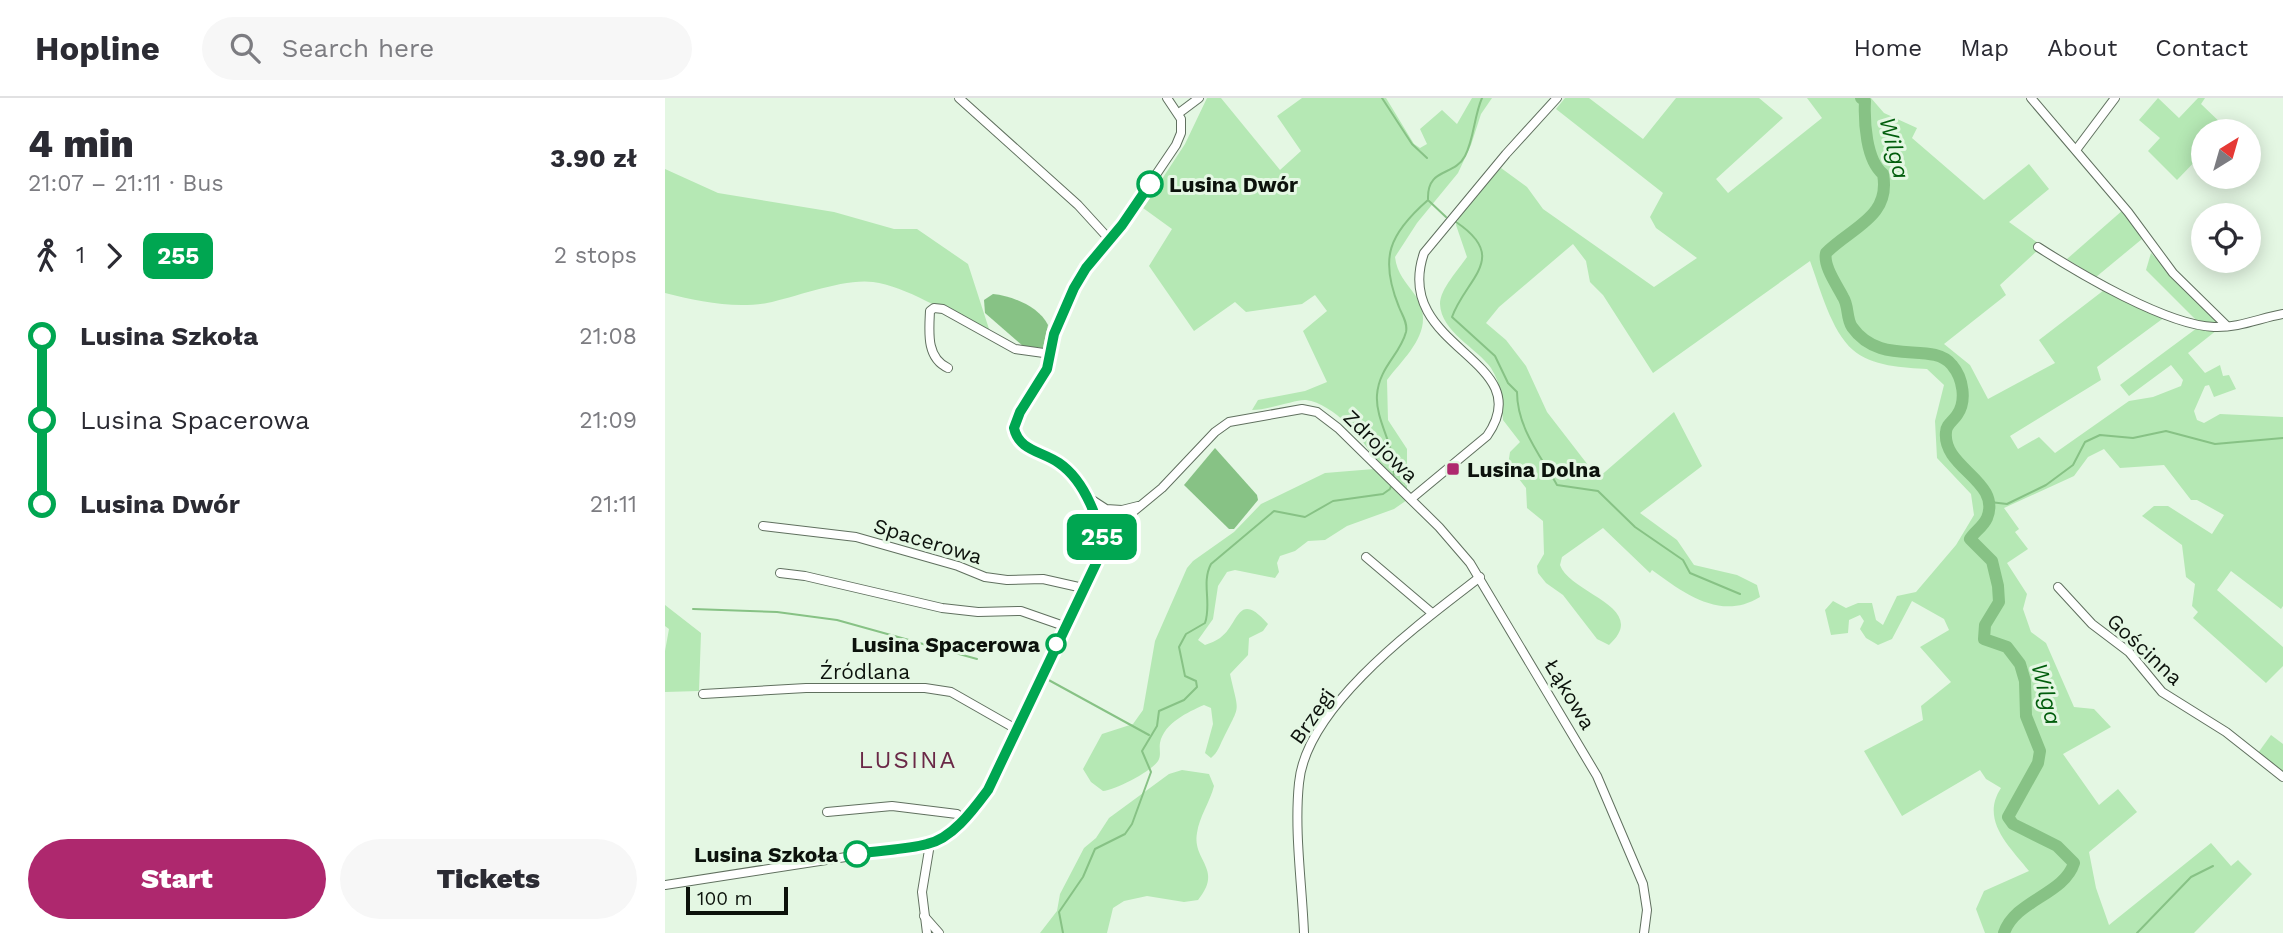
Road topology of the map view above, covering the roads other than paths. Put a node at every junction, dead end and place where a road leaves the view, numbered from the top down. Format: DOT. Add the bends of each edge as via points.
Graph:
graph roads {
  1 [pos="959,98"];
  2 [pos="1167,98"];
  3 [pos="1199,98"];
  4 [pos="1557,98"];
  5 [pos="2031,98"];
  6 [pos="2115,98"];
  7 [pos="1179,113"];
  8 [pos="2076,150"];
  9 [pos="1110,240"];
  10 [pos="2038,247"];
  11 [pos="2283,314"];
  12 [pos="2227,326"];
  13 [pos="1051,354"];
  14 [pos="948,368"];
  15 [pos="1086,496"];
  16 [pos="1411,499"];
  17 [pos="1138,506"];
  18 [pos="1106,509"];
  19 [pos="1117,510"];
  20 [pos="1098,519"];
  21 [pos="1122,523"];
  22 [pos="763,526"];
  23 [pos="1101,529"];
  24 [pos="1114,532"];
  25 [pos="1101,553"];
  26 [pos="1366,558"];
  27 [pos="780,573"];
  28 [pos="1480,578"];
  29 [pos="1083,587"];
  30 [pos="2058,587"];
  31 [pos="1432,613"];
  32 [pos="1065,626"];
  33 [pos="703,694"];
  34 [pos="1016,729"];
  35 [pos="2283,777"];
  36 [pos="827,813"];
  37 [pos="964,819"];
  38 [pos="930,844"];
  39 [pos="665,885"];
  40 [pos="924,915"];
  41 [pos="927,933"];
  42 [pos="939,933"];
  43 [pos="1304,933"];
  44 [pos="1644,933"];
  1 -- 9 [label="street" via="1078,205"];
  2 -- 7 [label="street"];
  3 -- 7 [label="street"];
  4 -- 16 [label="street, Zdrojowa" via="1424,253 1419,269 1421,302 1440,330 1490,378 1499,407 1486,436"];
  5 -- 8 [label="street"];
  6 -- 8 [label="street"];
  7 -- 9 [label="street" via="1179,139"];
  8 -- 12 [label="street" via="2173,273"];
  9 -- 13 [label="street" via="1074,288 1054,334"];
  10 -- 12 [label="street" via="2167,315 2202,326"];
  11 -- 12 [label="street"];
  13 -- 14 [label="street" via="1015,349 934,307 930,311 932,355"];
  13 -- 15 [label="street" via="1042,381 1015,422 1015,433 1028,448 1066,468"];
  15 -- 18 [label="street"];
  15 -- 20 [label="street"];
  16 -- 17 [label="street, Zdrojowa" via="1328,418 1289,409 1238,418 1221,426 1162,488"];
  16 -- 28 [label="street, Łąkowa" via="1458,546"];
  17 -- 19 [label="street, Zdrojowa"];
  17 -- 21 [label="street, Zdrojowa"];
  18 -- 19 [label="street"];
  18 -- 20 [label="street"];
  19 -- 21 [label="street"];
  20 -- 23 [label="street"];
  21 -- 24 [label="street"];
  22 -- 29 [label="street, Spacerowa" via="856,537 985,577 1043,579"];
  23 -- 24 [label="street"];
  23 -- 25 [label="street"];
  24 -- 25 [label="street"];
  25 -- 29 [label="street"];
  26 -- 31 [label="street"];
  27 -- 32 [label="street" via="942,608 1021,611"];
  28 -- 31 [label="street, Brzegi"];
  28 -- 44 [label="street, Łąkowa" via="1597,776 1643,884"];
  29 -- 32 [label="street"];
  30 -- 35 [label="street, Gościnna" via="2092,624 2129,652 2162,692 2226,732"];
  31 -- 43 [label="street, Brzegi" via="1394,645 1341,703 1304,757 1298,808"];
  32 -- 34 [label="street"];
  33 -- 34 [label="street, Źródlana" via="925,688 951,692"];
  34 -- 37 [label="street" via="988,790"];
  36 -- 37 [label="street" via="892,806 957,814"];
  37 -- 38 [label="street"];
  38 -- 39 [label="street"];
  38 -- 40 [label="street" via="924,867"];
  40 -- 41 [label="street"];
  40 -- 42 [label="street"];
}
